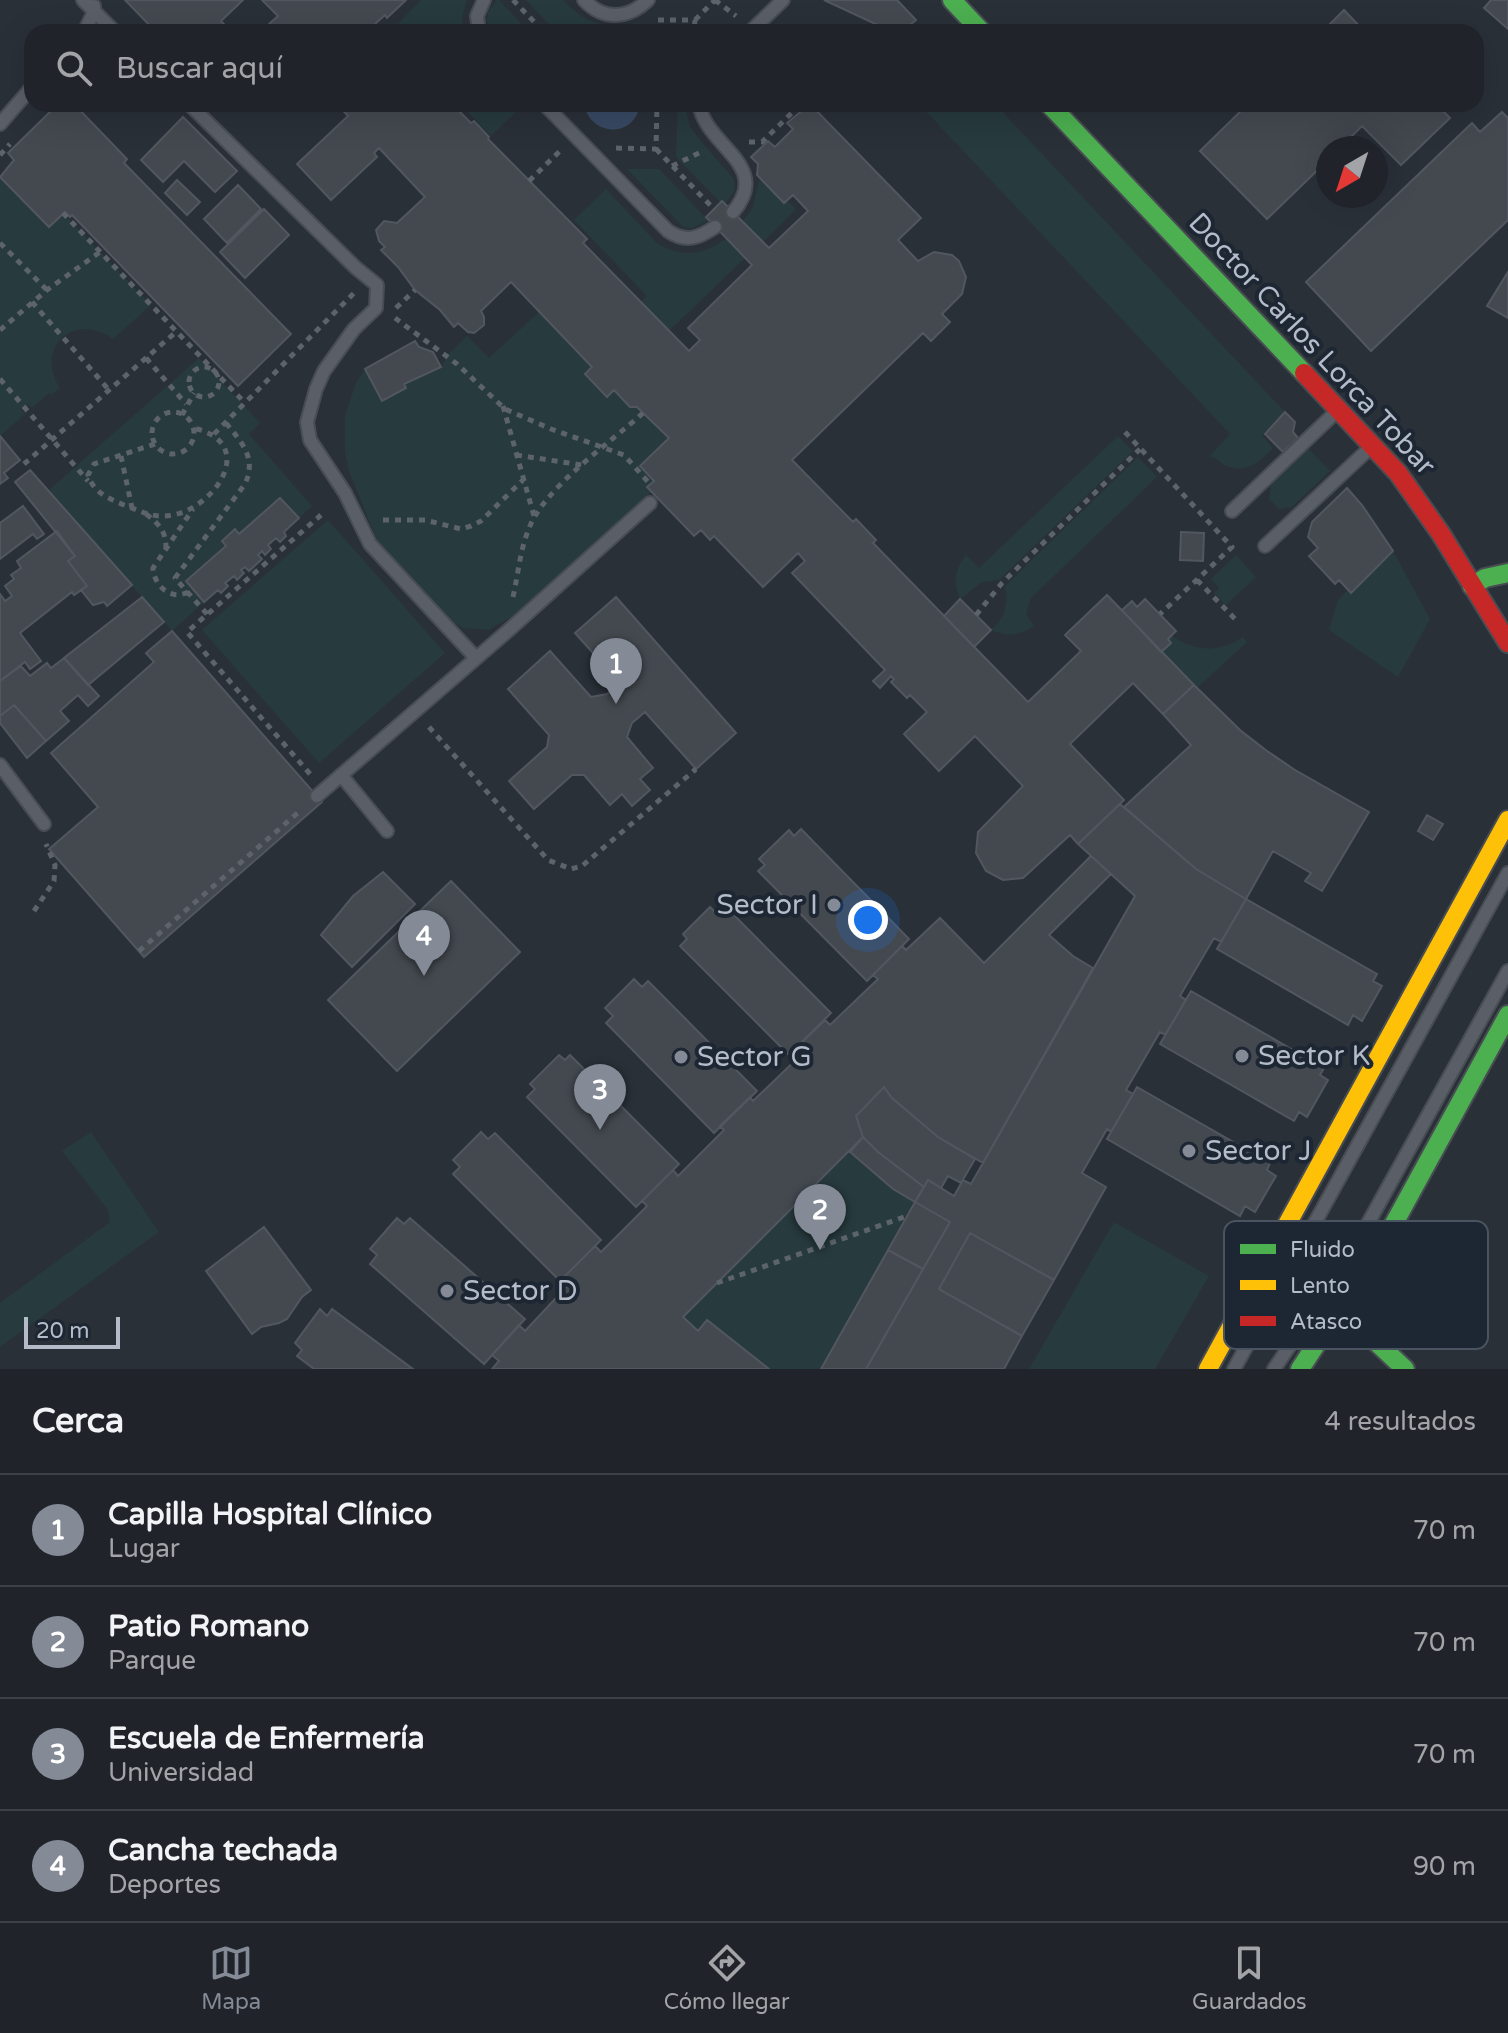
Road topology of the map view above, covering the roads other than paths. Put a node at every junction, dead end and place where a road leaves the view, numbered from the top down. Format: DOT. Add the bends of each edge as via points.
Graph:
graph roads {
  1 [pos="83,0"];
  2 [pos="484,0"];
  3 [pos="584,0"];
  4 [pos="648,0"];
  5 [pos="952,0"];
  6 [pos="781,2"];
  7 [pos="94,6"];
  8 [pos="109,24"];
  9 [pos="478,24"];
  10 [pos="758,24"];
  11 [pos="974,24"];
  12 [pos="24,96"];
  13 [pos="197,112"];
  14 [pos="552,112"];
  15 [pos="702,112"];
  16 [pos="1057,112"];
  17 [pos="0,124"];
  18 [pos="733,212"];
  19 [pos="715,227"];
  20 [pos="1340,409"];
  21 [pos="1373,445"];
  22 [pos="650,503"];
  23 [pos="1232,511"];
  24 [pos="1265,546"];
  25 [pos="1508,573"];
  26 [pos="1472,586"];
  27 [pos="1508,643"];
  28 [pos="476,658"];
  29 [pos="0,765"];
  30 [pos="341,775"];
  31 [pos="321,793"];
  32 [pos="1508,820"];
  33 [pos="44,824"];
  34 [pos="387,831"];
  35 [pos="1508,873"];
  36 [pos="1508,971"];
  37 [pos="1508,1015"];
  38 [pos="1289,1221"];
  39 [pos="1316,1221"];
  40 [pos="1370,1221"];
  41 [pos="1393,1221"];
  42 [pos="1224,1340"];
  43 [pos="1245,1349"];
  44 [pos="1288,1349"];
  45 [pos="1314,1349"];
  46 [pos="1384,1349"];
  47 [pos="1208,1369"];
  48 [pos="1234,1369"];
  49 [pos="1274,1369"];
  50 [pos="1300,1369"];
  51 [pos="1405,1369"];
  1 -- 7 [label="lane"];
  2 -- 9 [label="lane"];
  3 -- 4 [label="lane" via="611,16 625,16"];
  5 -- 11 [label="main road"];
  6 -- 10 [label="lane"];
  7 -- 8 [label="lane"];
  12 -- 17 [label="lane"];
  13 -- 28 [label="lane" via="377,285 376,308 354,329 316,389 307,422 310,440 370,544"];
  14 -- 19 [label="lane" via="668,231 698,238"];
  15 -- 18 [label="lane" via="709,129 744,171 745,194"];
  16 -- 20 [label="main road, Doctor Carlos Lorca Tobar"];
  20 -- 21 [label="main road, Doctor Carlos Lorca Tobar"];
  20 -- 23 [label="lane"];
  21 -- 24 [label="lane"];
  21 -- 26 [label="main road, Doctor Carlos Lorca Tobar" via="1420,503"];
  22 -- 28 [label="lane"];
  25 -- 26 [label="main road"];
  26 -- 27 [label="main road, Doctor Carlos Lorca Tobar"];
  28 -- 30 [label="lane"];
  29 -- 33 [label="lane"];
  30 -- 31 [label="lane"];
  30 -- 34 [label="lane"];
  32 -- 38 [label="main road"];
  35 -- 39 [label="lane"];
  36 -- 40 [label="lane"];
  37 -- 41 [label="main road"];
  42 -- 47 [label="main road"];
  43 -- 48 [label="lane"];
  44 -- 49 [label="lane"];
  45 -- 50 [label="main road"];
  46 -- 51 [label="main road"];
}
